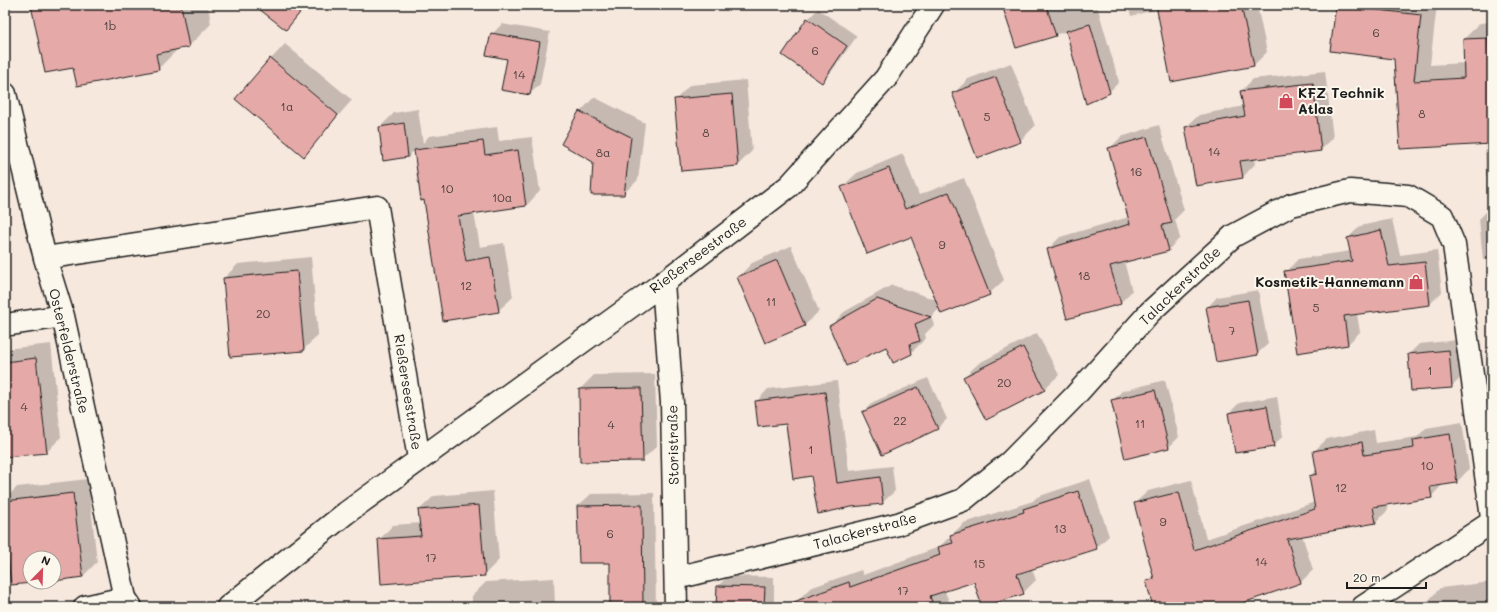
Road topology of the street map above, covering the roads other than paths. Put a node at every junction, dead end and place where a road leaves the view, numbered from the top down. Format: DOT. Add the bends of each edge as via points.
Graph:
graph roads {
  1 [pos="933,5"];
  2 [pos="5,94"];
  3 [pos="45,258"];
  4 [pos="663,283"];
  5 [pos="63,316"];
  6 [pos="5,325"];
  7 [pos="419,459"];
  8 [pos="1492,518"];
  9 [pos="1492,522"];
  10 [pos="676,578"];
  11 [pos="128,603"];
  12 [pos="85,607"];
  13 [pos="228,607"];
  14 [pos="676,607"];
  15 [pos="1363,607"];
  1 -- 4 [label="street, Rießerseestraße" via="886,78 789,186"];
  2 -- 3 [label="street, Osterfelderstraße"];
  3 -- 5 [label="street, Osterfelderstraße"];
  3 -- 7 [label="street, Rießerseestraße" via="377,207"];
  4 -- 7 [label="street, Rießerseestraße"];
  4 -- 10 [label="street, Storistraße" via="672,403"];
  5 -- 6 [label="street"];
  5 -- 11 [label="street, Osterfelderstraße"];
  7 -- 13 [label="street, Rießerseestraße" via="346,513"];
  8 -- 10 [label="street, Talackerstraße" via="1454,245 1442,216 1408,196 1350,191 1291,204 1232,236 1150,312 1073,398 1010,462 963,500 898,524"];
  9 -- 15 [label="street"];
  10 -- 14 [label="street, Storistraße"];
  11 -- 12 [label="street"];
}
